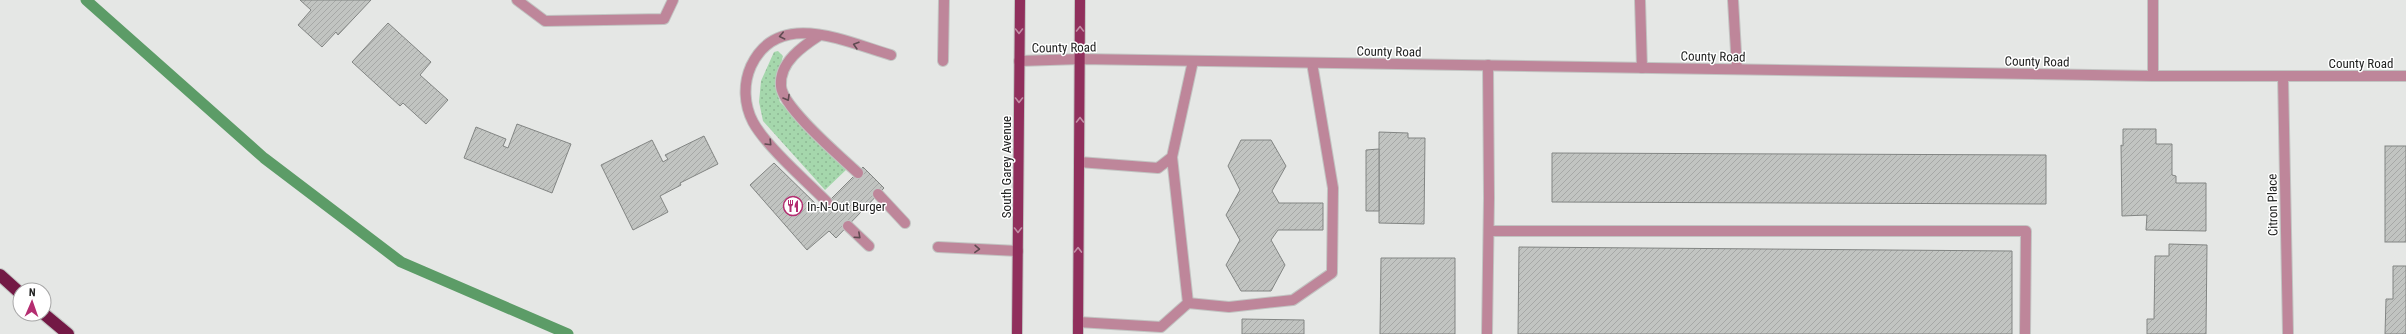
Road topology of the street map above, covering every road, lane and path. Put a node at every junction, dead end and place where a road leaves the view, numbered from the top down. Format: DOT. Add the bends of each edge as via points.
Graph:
graph roads {
  1 [pos="517,0"];
  2 [pos="673,0"];
  3 [pos="944,0"];
  4 [pos="1020,0"];
  5 [pos="1080,0"];
  6 [pos="1640,0"];
  7 [pos="1733,0"];
  8 [pos="2153,0"];
  9 [pos="820,35"];
  10 [pos="891,55"];
  11 [pos="1080,59"];
  12 [pos="943,61"];
  13 [pos="1020,61"];
  14 [pos="1193,61"];
  15 [pos="1312,63"];
  16 [pos="1488,65"];
  17 [pos="1642,68"];
  18 [pos="1737,69"];
  19 [pos="2153,76"];
  20 [pos="2282,76"];
  21 [pos="2406,76"];
  22 [pos="1172,157"];
  23 [pos="1079,162"];
  24 [pos="858,173"];
  25 [pos="878,194"];
  26 [pos="827,202"];
  27 [pos="905,223"];
  28 [pos="848,226"];
  29 [pos="1489,231"];
  30 [pos="869,246"];
  31 [pos="938,247"];
  32 [pos="1018,251"];
  33 [pos="0,275"];
  34 [pos="12,286"];
  35 [pos="1188,303"];
  36 [pos="52,321"];
  37 [pos="1078,322"];
  38 [pos="68,334"];
  39 [pos="1017,334"];
  40 [pos="1078,334"];
  41 [pos="1487,334"];
  42 [pos="2025,334"];
  43 [pos="2288,334"];
  1 -- 2 [label="street" via="545,21 664,19"];
  3 -- 12 [label="street"];
  4 -- 13 [label="main road, South Garey Avenue, one-way"];
  11 -- 5 [label="main road, one-way"];
  6 -- 17 [label="street"];
  7 -- 18 [label="street"];
  8 -- 19 [label="street"];
  10 -- 9 [label="street, one-way"];
  9 -- 24 [label="street, one-way" via="801,47 789,60 781,87 795,111"];
  9 -- 26 [label="street, one-way" via="796,33 774,38 765,45 749,70 746,106 763,136"];
  11 -- 13 [label="street, County Road"];
  11 -- 14 [label="street, County Road"];
  23 -- 11 [label="main road, one-way"];
  13 -- 32 [label="main road, South Garey Avenue, one-way"];
  14 -- 15 [label="street, County Road"];
  14 -- 22 [label="street"];
  15 -- 16 [label="street, County Road"];
  15 -- 35 [label="street" via="1333,188 1332,273 1293,300 1229,307"];
  16 -- 17 [label="street, County Road"];
  16 -- 29 [label="street"];
  17 -- 18 [label="street, County Road"];
  18 -- 19 [label="street, County Road"];
  19 -- 20 [label="street, County Road"];
  20 -- 21 [label="street, County Road"];
  20 -- 43 [label="street, Citron Place"];
  22 -- 23 [label="street" via="1158,168"];
  22 -- 35 [label="street"];
  37 -- 23 [label="main road, one-way"];
  25 -- 27 [label="street"];
  28 -- 30 [label="street, one-way"];
  29 -- 41 [label="street"];
  29 -- 42 [label="street" via="2026,231"];
  31 -- 32 [label="street, one-way"];
  32 -- 39 [label="main road, South Garey Avenue"];
  33 -- 34 [label="highway"];
  35 -- 37 [label="street" via="1161,327"];
  36 -- 38 [label="highway"];
  37 -- 40 [label="main road"];
}
